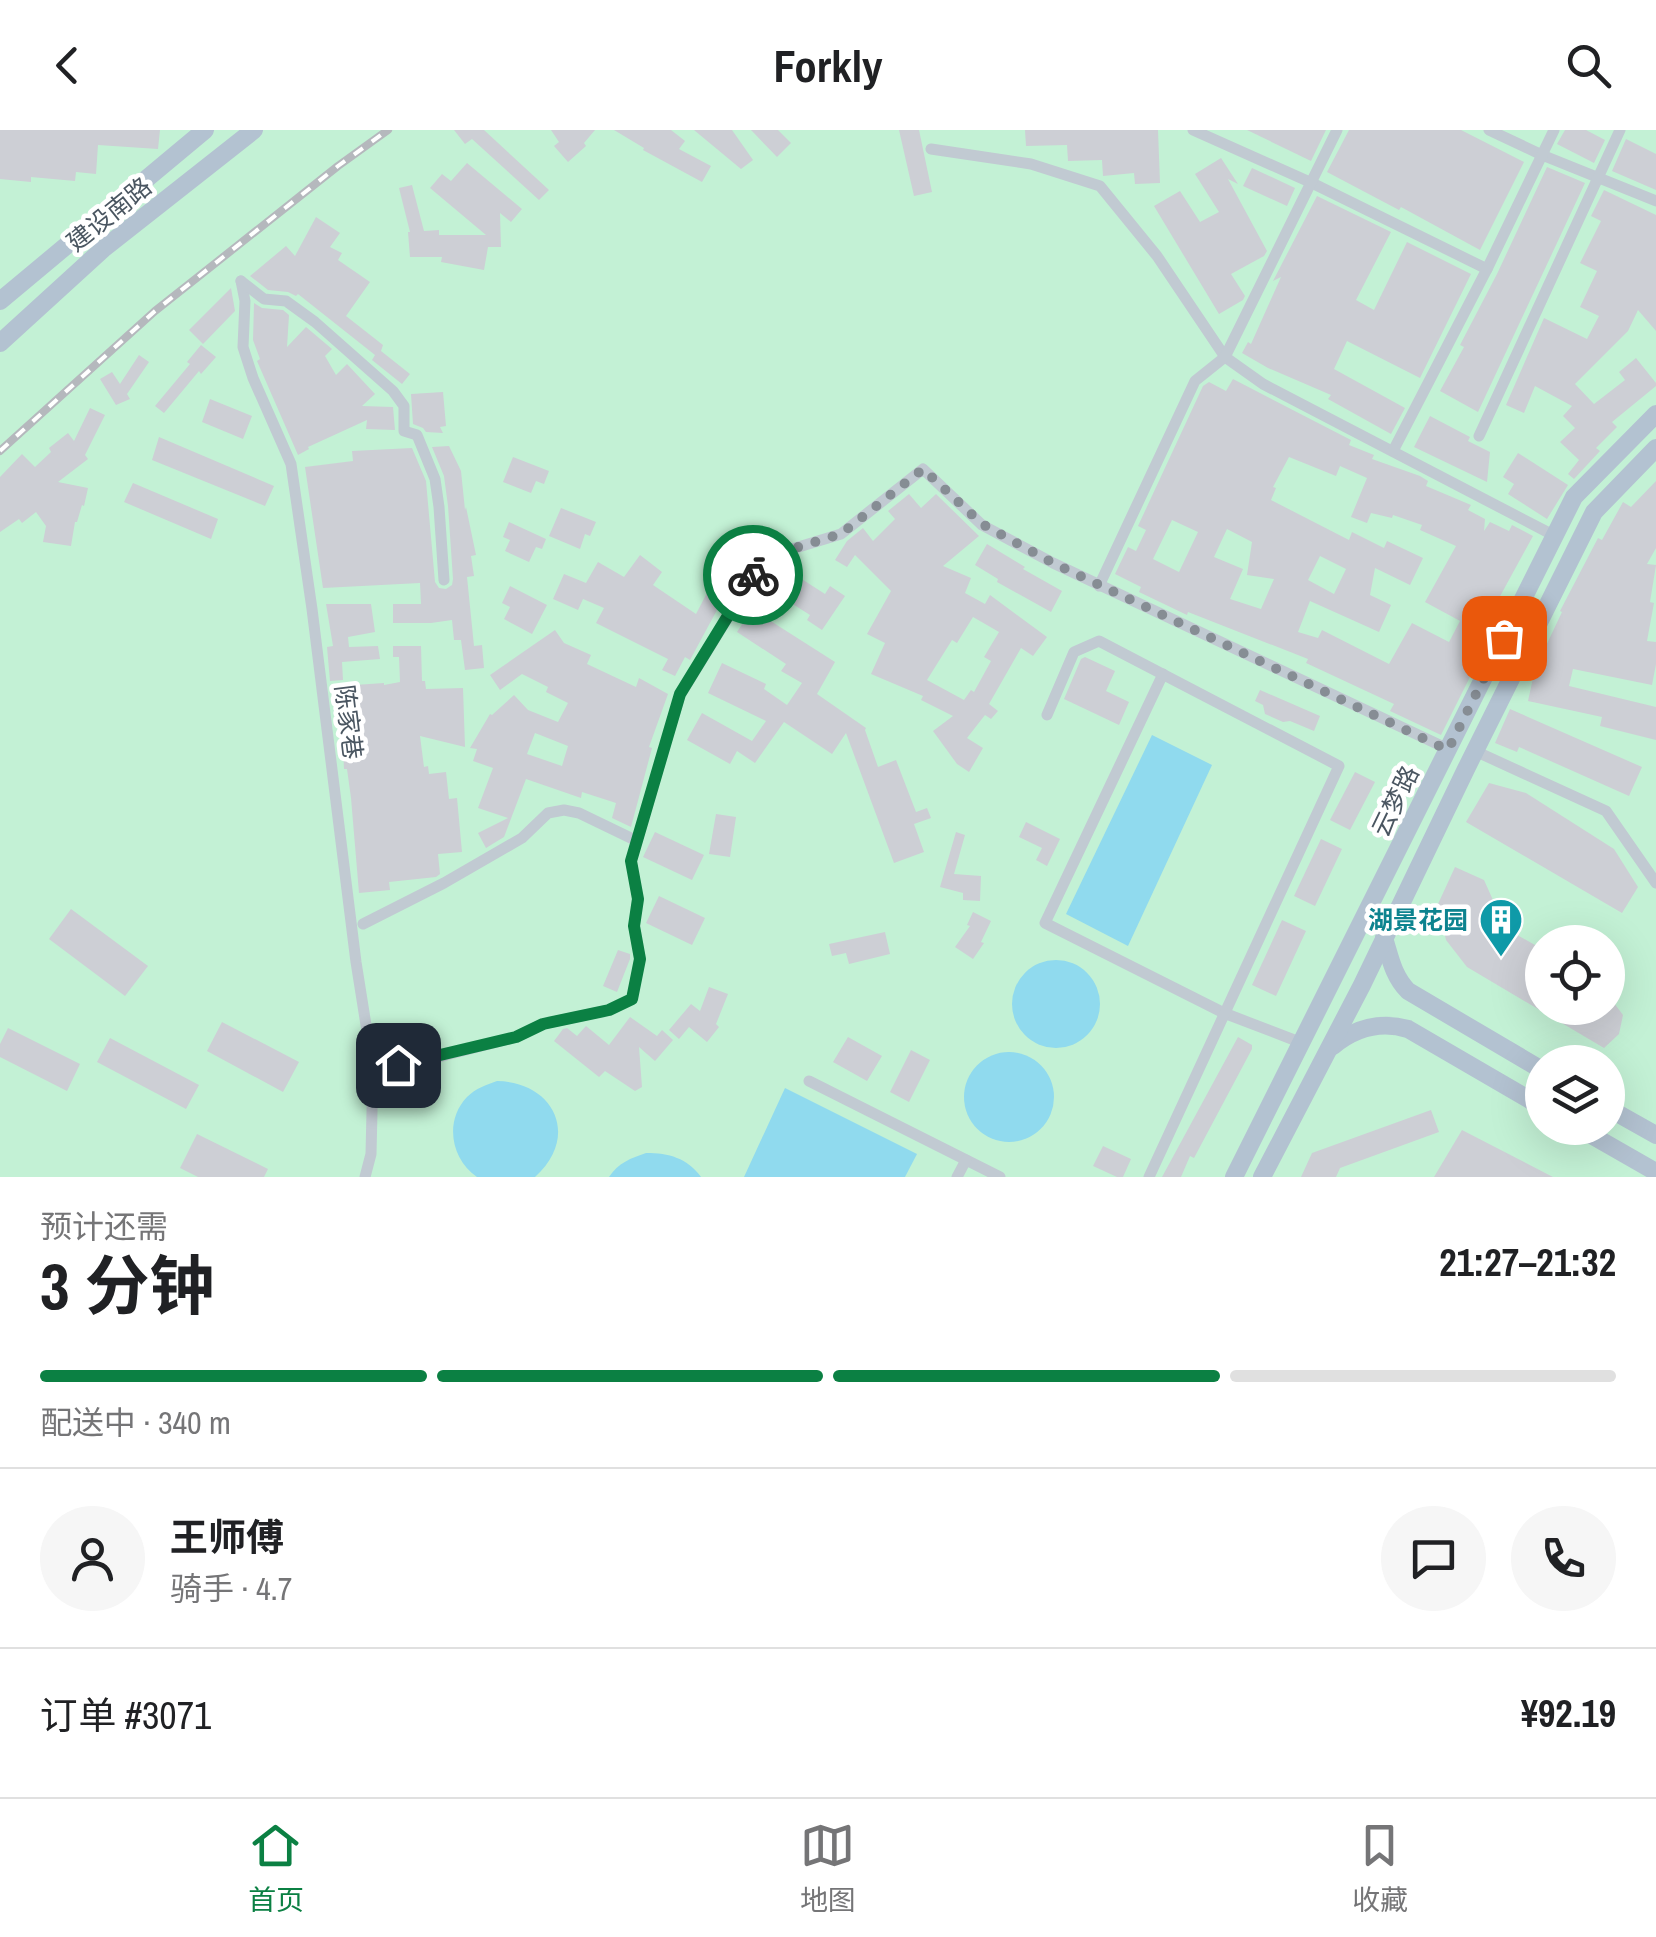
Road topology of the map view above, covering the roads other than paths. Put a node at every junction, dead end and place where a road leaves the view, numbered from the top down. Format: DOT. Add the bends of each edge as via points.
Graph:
graph roads {
  1 [pos="205,130"];
  2 [pos="254,130"];
  3 [pos="1193,130"];
  4 [pos="1337,130"];
  5 [pos="1489,130"];
  6 [pos="1554,130"];
  7 [pos="1620,130"];
  8 [pos="930,149"];
  9 [pos="1542,154"];
  10 [pos="1598,177"];
  11 [pos="1312,184"];
  12 [pos="1656,201"];
  13 [pos="1487,269"];
  14 [pos="0,301"];
  15 [pos="0,343"];
  16 [pos="1225,357"];
  17 [pos="1656,414"];
  18 [pos="1479,436"];
  19 [pos="1656,448"];
  20 [pos="1393,451"];
  21 [pos="1555,536"];
  22 [pos="444,580"];
  23 [pos="1098,586"];
  24 [pos="1164,674"];
  25 [pos="1048,715"];
  26 [pos="1448,750"];
  27 [pos="1475,750"];
  28 [pos="637,842"];
  29 [pos="1656,883"];
  30 [pos="364,924"];
  31 [pos="1384,938"];
  32 [pos="1224,1013"];
  33 [pos="1302,1043"];
  34 [pos="1329,1049"];
  35 [pos="1525,1060"];
  36 [pos="373,1069"];
  37 [pos="809,1081"];
  38 [pos="1525,1096"];
  39 [pos="1625,1118"];
  40 [pos="1656,1136"];
  41 [pos="1609,1145"];
  42 [pos="966,1160"];
  43 [pos="1656,1172"];
  44 [pos="364,1177"];
  45 [pos="957,1177"];
  46 [pos="1000,1177"];
  47 [pos="1149,1177"];
  48 [pos="1234,1177"];
  49 [pos="1262,1177"];
  1 -- 14 [label="main road, 建设南路"];
  2 -- 15 [label="main road, 建设南路" via="103,250"];
  3 -- 11 [label="street"];
  4 -- 11 [label="street"];
  5 -- 9 [label="street"];
  6 -- 9 [label="street"];
  7 -- 10 [label="street"];
  8 -- 16 [label="street" via="1030,164 1100,186"];
  9 -- 10 [label="street"];
  9 -- 13 [label="street"];
  10 -- 12 [label="street"];
  10 -- 18 [label="street"];
  11 -- 13 [label="street"];
  11 -- 16 [label="street"];
  13 -- 20 [label="street"];
  16 -- 20 [label="street"];
  16 -- 23 [label="street" via="1195,381"];
  17 -- 21 [label="main road, 云梦路" via="1574,497"];
  19 -- 27 [label="main road" via="1594,512"];
  20 -- 21 [label="street"];
  21 -- 26 [label="main road, 云梦路"];
  22 -- 36 [label="street, 陈家巷" via="435,480 417,435 404,431 404,406 315,322 241,281 246,359 291,464"];
  23 -- 26 [label="street"];
  23 -- 28 [label="street" via="982,524 923,469 841,534 759,567 680,694"];
  24 -- 25 [label="street" via="1100,641 1074,652"];
  24 -- 32 [label="street" via="1338,766"];
  24 -- 32 [label="street" via="1044,923"];
  26 -- 33 [label="main road, 云梦路"];
  27 -- 29 [label="street" via="1606,811"];
  27 -- 31 [label="main road"];
  28 -- 30 [label="street" via="578,812 548,813 522,838"];
  28 -- 36 [label="street" via="631,861 640,959 632,999 516,1037"];
  31 -- 34 [label="main road"];
  31 -- 35 [label="main road" via="1408,991"];
  32 -- 33 [label="street"];
  32 -- 47 [label="street"];
  33 -- 48 [label="main road, 云梦路"];
  34 -- 38 [label="main road" via="1355,1031 1392,1024"];
  34 -- 49 [label="main road"];
  36 -- 44 [label="street, 陈家巷" via="371,1154"];
  37 -- 42 [label="street"];
  39 -- 40 [label="main road"];
  41 -- 43 [label="main road"];
  42 -- 45 [label="street"];
  42 -- 46 [label="street"];
}
